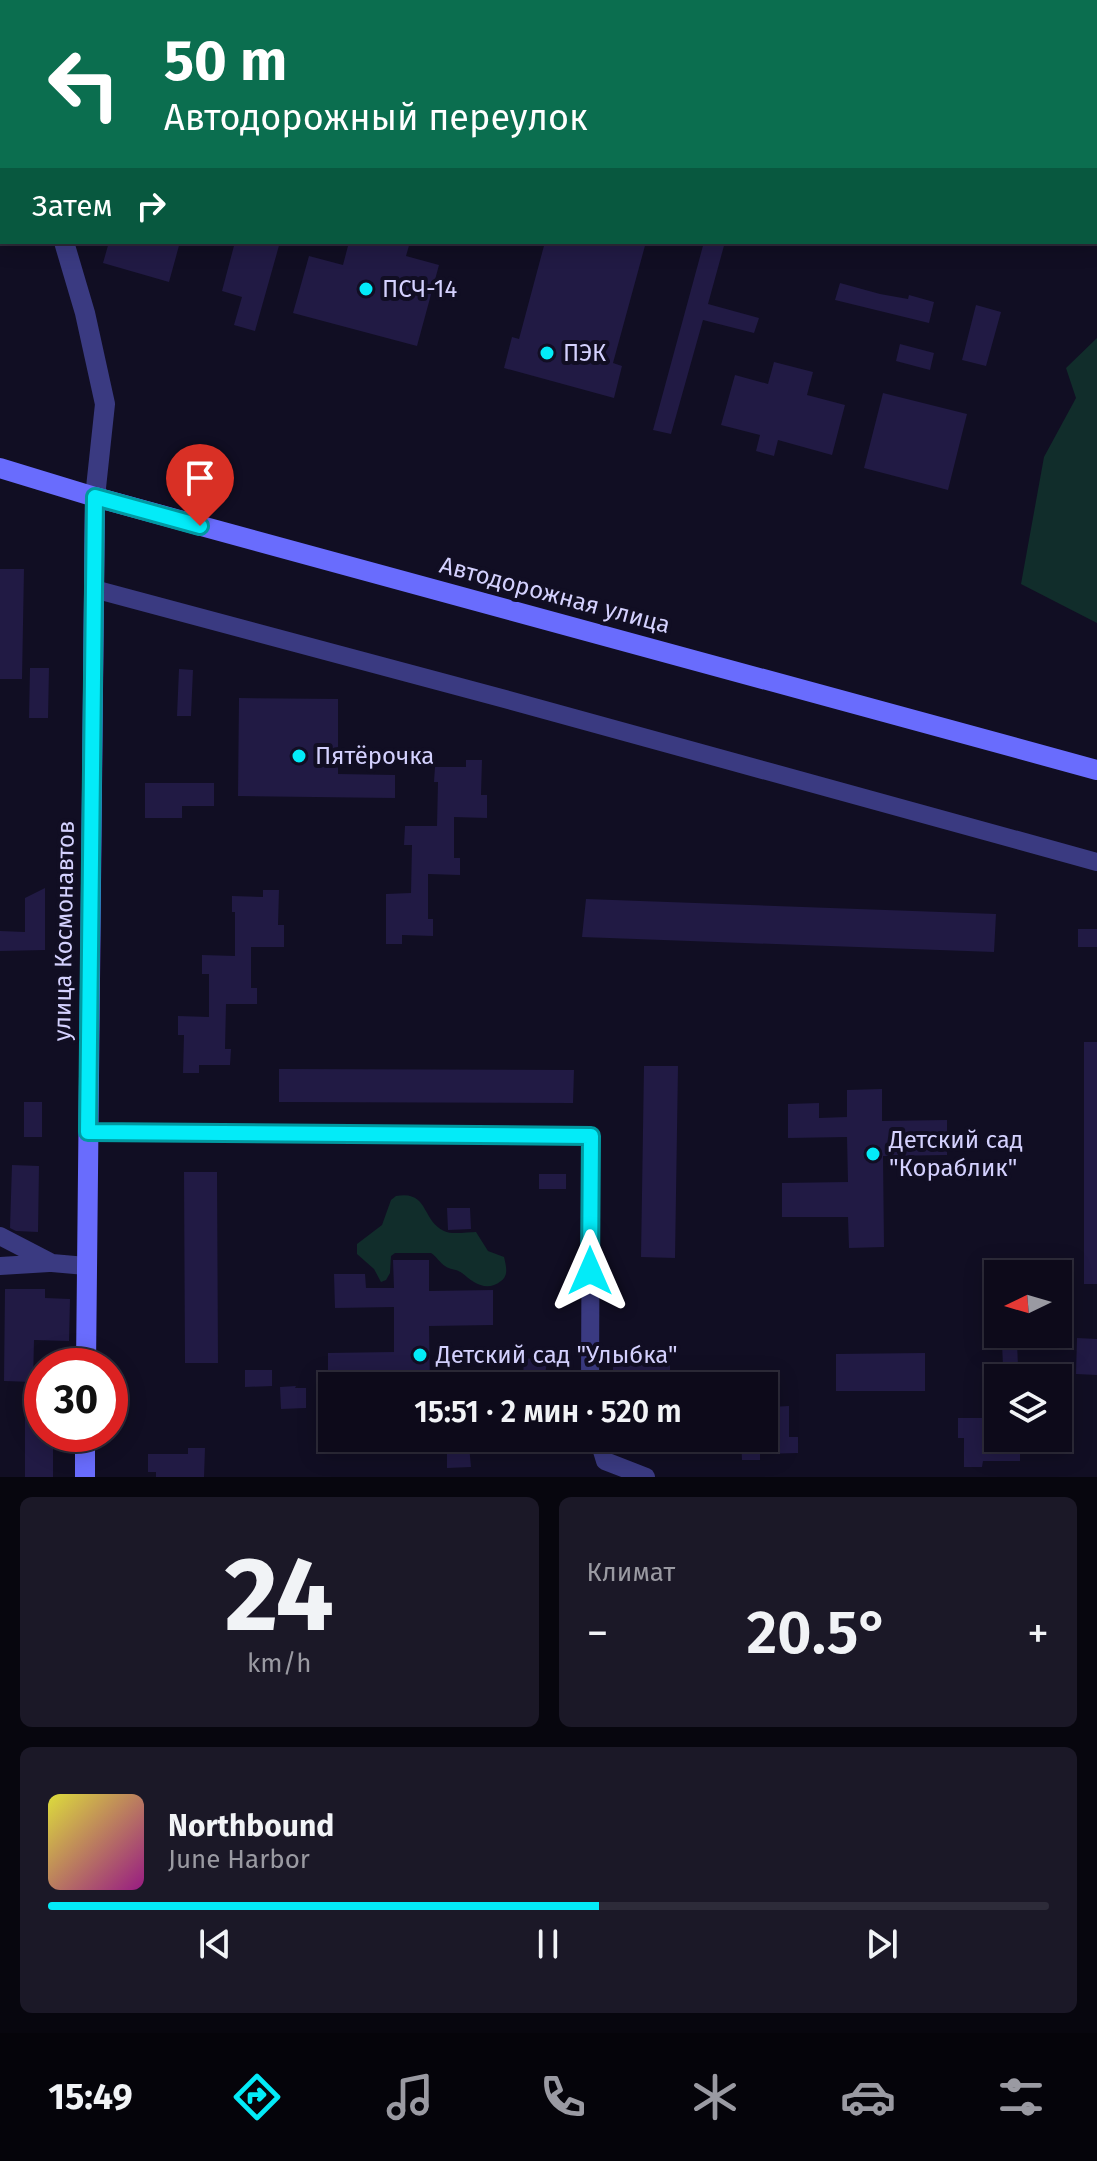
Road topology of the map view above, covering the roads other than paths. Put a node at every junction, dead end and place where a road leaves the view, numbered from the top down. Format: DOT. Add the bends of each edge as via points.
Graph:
graph roads {
  1 [pos="65,244"];
  2 [pos="0,468"];
  3 [pos="95,497"];
  4 [pos="94,589"];
  5 [pos="1097,770"];
  6 [pos="1097,862"];
  7 [pos="88,1132"];
  8 [pos="0,1236"];
  9 [pos="52,1263"];
  10 [pos="0,1266"];
  11 [pos="86,1266"];
  12 [pos="86,1348"];
  13 [pos="590,1372"];
  14 [pos="85,1452"];
  15 [pos="602,1452"];
  16 [pos="85,1477"];
  17 [pos="646,1477"];
  1 -- 3 [label="street" via="105,404"];
  2 -- 3 [label="main road, Автодорожная улица"];
  3 -- 4 [label="main road, улица Космонавтов"];
  3 -- 5 [label="main road, Автодорожная улица"];
  4 -- 6 [label="street"];
  4 -- 7 [label="main road, улица Космонавтов"];
  7 -- 11 [label="main road, улица Космонавтов"];
  7 -- 13 [label="street" via="591,1136"];
  8 -- 9 [label="street"];
  9 -- 10 [label="street"];
  9 -- 11 [label="street"];
  11 -- 12 [label="main road, улица Космонавтов"];
  14 -- 16 [label="main road"];
  15 -- 17 [label="street" via="605,1461"];
}
